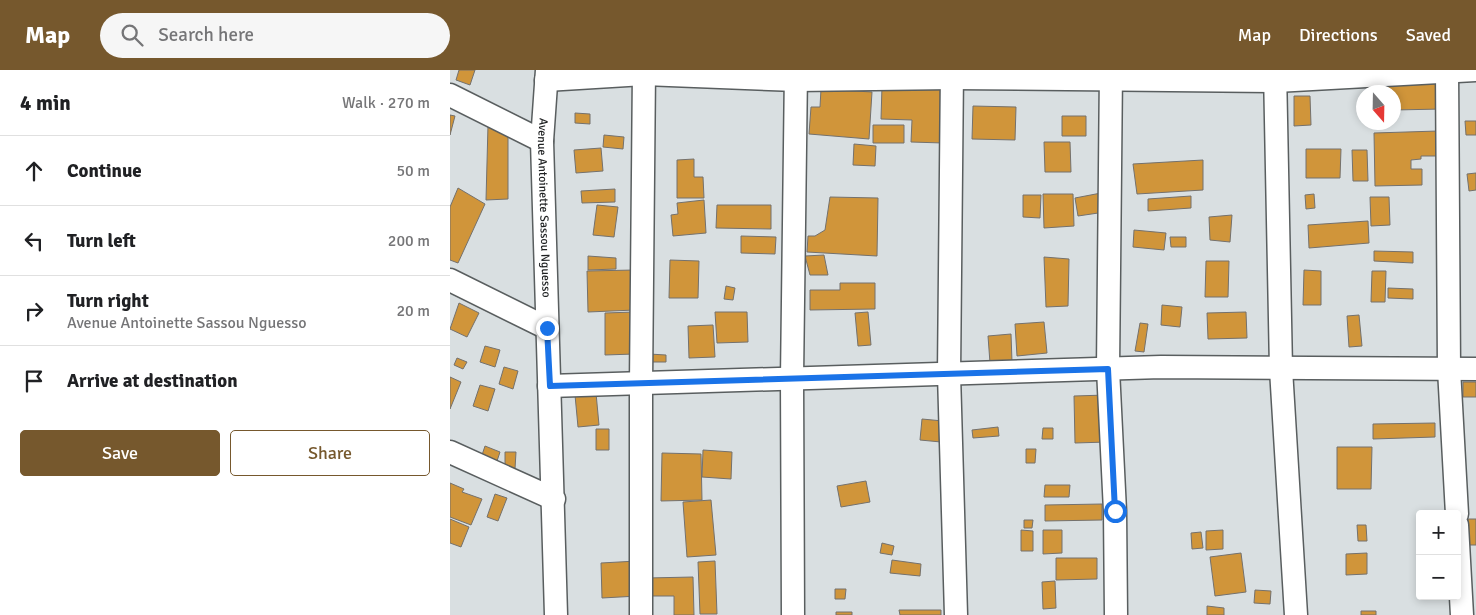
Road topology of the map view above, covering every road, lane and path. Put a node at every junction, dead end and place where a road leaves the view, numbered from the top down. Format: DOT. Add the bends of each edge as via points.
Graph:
graph roads {
  1 [pos="1447,70"];
  2 [pos="1476,70"];
  3 [pos="644,72"];
  4 [pos="952,74"];
  5 [pos="1111,74"];
  6 [pos="547,75"];
  7 [pos="796,75"];
  8 [pos="1276,75"];
  9 [pos="450,95"];
  10 [pos="542,141"];
  11 [pos="450,280"];
  12 [pos="547,328"];
  13 [pos="1108,369"];
  14 [pos="1281,369"];
  15 [pos="1449,369"];
  16 [pos="1476,369"];
  17 [pos="949,374"];
  18 [pos="792,378"];
  19 [pos="640,383"];
  20 [pos="550,386"];
  21 [pos="450,452"];
  22 [pos="554,499"];
  23 [pos="1457,510"];
  24 [pos="1459,555"];
  25 [pos="556,615"];
  26 [pos="641,615"];
  27 [pos="793,615"];
  28 [pos="956,615"];
  29 [pos="1116,615"];
  30 [pos="1296,615"];
  31 [pos="1462,615"];
  1 -- 2 [label="street"];
  1 -- 8 [label="street"];
  1 -- 15 [label="street"];
  3 -- 6 [label="street"];
  3 -- 7 [label="street"];
  3 -- 19 [label="street"];
  4 -- 5 [label="street"];
  4 -- 7 [label="street"];
  4 -- 17 [label="street"];
  5 -- 8 [label="street"];
  5 -- 13 [label="street"];
  6 -- 10 [label="street, Avenue Antoinette Sassou Nguesso"];
  7 -- 18 [label="street"];
  8 -- 14 [label="street"];
  9 -- 10 [label="street"];
  10 -- 12 [label="street, Avenue Antoinette Sassou Nguesso"];
  11 -- 12 [label="street"];
  12 -- 20 [label="street, Avenue Antoinette Sassou Nguesso"];
  13 -- 14 [label="street"];
  13 -- 17 [label="street"];
  13 -- 29 [label="street"];
  14 -- 15 [label="street"];
  14 -- 30 [label="street"];
  15 -- 16 [label="street"];
  15 -- 23 [label="street"];
  17 -- 18 [label="street"];
  17 -- 28 [label="street"];
  18 -- 19 [label="street"];
  18 -- 27 [label="street"];
  19 -- 20 [label="street"];
  19 -- 26 [label="street"];
  20 -- 22 [label="street, Avenue Antoinette Sassou Nguesso"];
  21 -- 22 [label="street"];
  22 -- 25 [label="street, Avenue Antoinette Sassou Nguesso"];
  24 -- 31 [label="street"];
}
